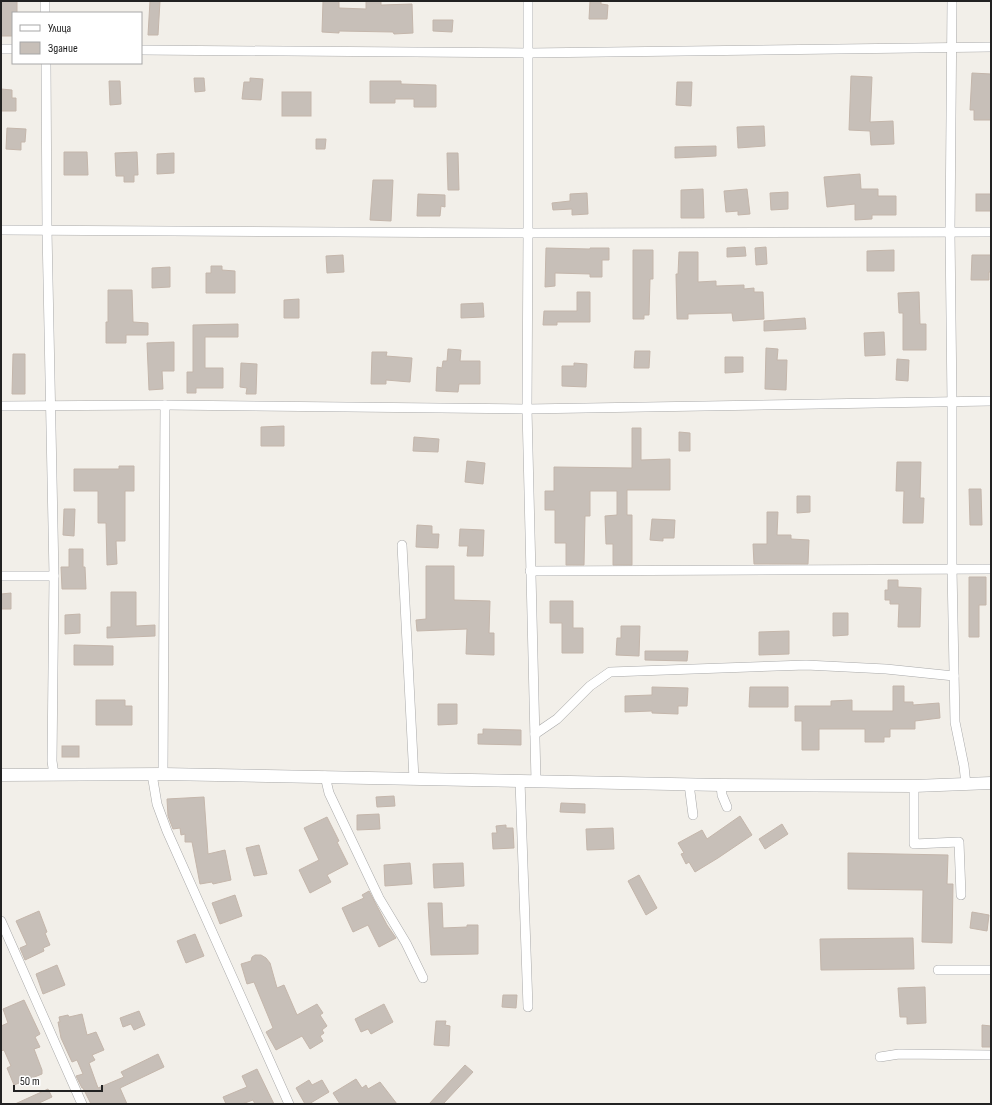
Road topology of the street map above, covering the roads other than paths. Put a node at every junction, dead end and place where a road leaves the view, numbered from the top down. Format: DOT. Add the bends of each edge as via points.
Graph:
graph roads {
  1 [pos="45,1"];
  2 [pos="528,1"];
  3 [pos="952,1"];
  4 [pos="45,12"];
  5 [pos="991,47"];
  6 [pos="952,48"];
  7 [pos="1,49"];
  8 [pos="12,49"];
  9 [pos="142,50"];
  10 [pos="529,53"];
  11 [pos="46,64"];
  12 [pos="1,230"];
  13 [pos="47,230"];
  14 [pos="950,232"];
  15 [pos="991,232"];
  16 [pos="528,233"];
  17 [pos="991,401"];
  18 [pos="952,403"];
  19 [pos="165,405"];
  20 [pos="1,406"];
  21 [pos="51,407"];
  22 [pos="527,410"];
  23 [pos="402,545"];
  24 [pos="952,569"];
  25 [pos="991,569"];
  26 [pos="530,571"];
  27 [pos="1,576"];
  28 [pos="54,576"];
  29 [pos="954,676"];
  30 [pos="535,734"];
  31 [pos="157,774"];
  32 [pos="1,775"];
  33 [pos="54,775"];
  34 [pos="325,776"];
  35 [pos="414,779"];
  36 [pos="520,781"];
  37 [pos="536,781"];
  38 [pos="991,783"];
  39 [pos="689,784"];
  40 [pos="721,785"];
  41 [pos="966,785"];
  42 [pos="914,786"];
  43 [pos="727,806"];
  44 [pos="693,815"];
  45 [pos="961,895"];
  46 [pos="1,921"];
  47 [pos="938,970"];
  48 [pos="991,970"];
  49 [pos="424,978"];
  50 [pos="528,1007"];
  51 [pos="991,1055"];
  52 [pos="880,1057"];
  53 [pos="82,1104"];
  54 [pos="289,1104"];
  1 -- 4 [label="street"];
  2 -- 10 [label="street"];
  3 -- 6 [label="street"];
  5 -- 6 [label="street"];
  6 -- 10 [label="street"];
  6 -- 14 [label="street"];
  7 -- 8 [label="street"];
  9 -- 10 [label="street"];
  10 -- 16 [label="street"];
  11 -- 13 [label="street"];
  12 -- 13 [label="street"];
  13 -- 16 [label="street"];
  13 -- 21 [label="street"];
  14 -- 15 [label="street"];
  14 -- 16 [label="street"];
  14 -- 18 [label="street"];
  16 -- 22 [label="street"];
  17 -- 18 [label="street"];
  18 -- 22 [label="street"];
  18 -- 24 [label="street"];
  19 -- 21 [label="street"];
  19 -- 22 [label="street"];
  19 -- 31 [label="street"];
  20 -- 21 [label="street"];
  21 -- 28 [label="street"];
  22 -- 26 [label="street"];
  23 -- 35 [label="street"];
  24 -- 25 [label="street"];
  24 -- 26 [label="street"];
  24 -- 29 [label="street"];
  26 -- 30 [label="street"];
  27 -- 28 [label="street"];
  28 -- 33 [label="street"];
  29 -- 30 [label="street" via="806,665 610,672"];
  29 -- 41 [label="street" via="955,722"];
  30 -- 37 [label="street"];
  31 -- 33 [label="street"];
  31 -- 34 [label="street"];
  31 -- 54 [label="street" via="157,804 167,831"];
  32 -- 33 [label="street"];
  34 -- 35 [label="street"];
  34 -- 49 [label="street" via="329,793 379,898"];
  35 -- 36 [label="street"];
  36 -- 37 [label="street"];
  36 -- 50 [label="street"];
  37 -- 39 [label="street"];
  38 -- 41 [label="street"];
  39 -- 40 [label="street"];
  39 -- 44 [label="street"];
  40 -- 42 [label="street"];
  40 -- 43 [label="street"];
  41 -- 42 [label="street"];
  42 -- 45 [label="street" via="914,844 959,842"];
  46 -- 53 [label="street"];
  47 -- 48 [label="street"];
  51 -- 52 [label="street" via="899,1054"];
}
